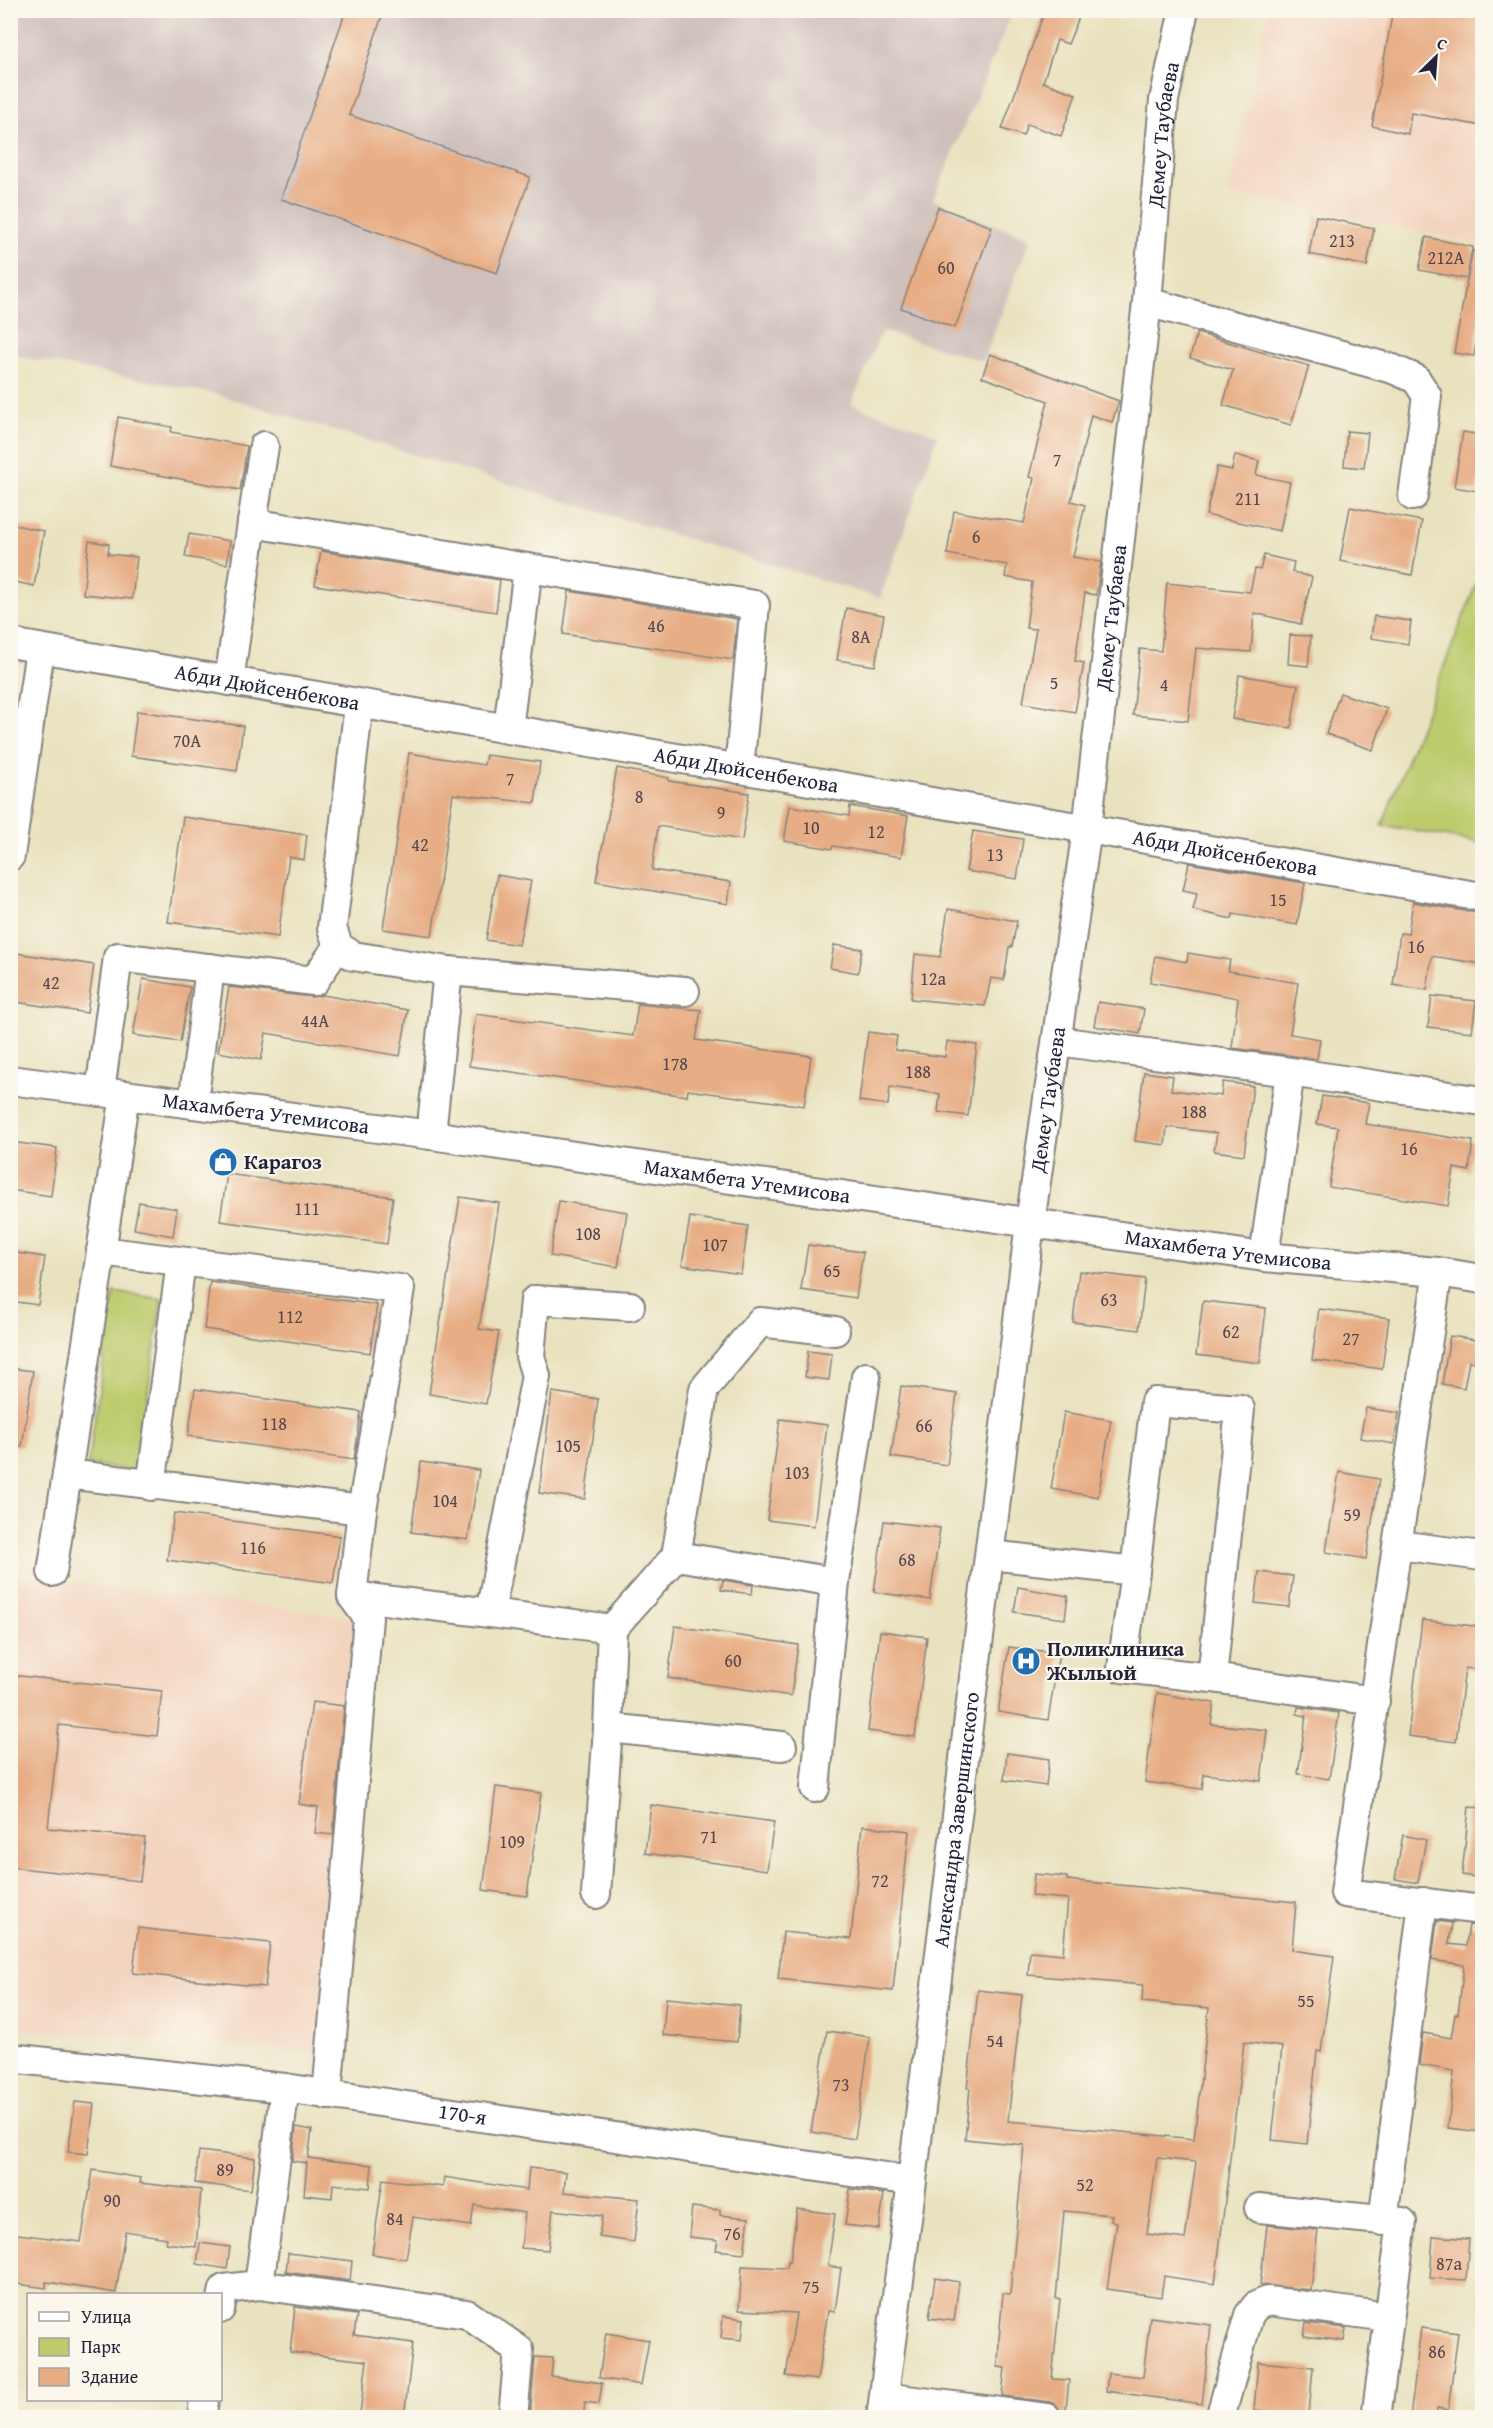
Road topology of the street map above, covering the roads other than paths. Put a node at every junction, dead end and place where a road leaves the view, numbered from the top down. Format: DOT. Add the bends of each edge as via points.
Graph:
graph roads {
  1 [pos="1184,10"];
  2 [pos="1147,302"];
  3 [pos="264,446"];
  4 [pos="1413,496"];
  5 [pos="252,523"];
  6 [pos="528,568"];
  7 [pos="10,643"];
  8 [pos="40,649"];
  9 [pos="229,681"];
  10 [pos="359,704"];
  11 [pos="508,729"];
  12 [pos="740,769"];
  13 [pos="1087,829"];
  14 [pos="10,856"];
  15 [pos="1482,897"];
  16 [pos="338,946"];
  17 [pos="210,968"];
  18 [pos="448,971"];
  19 [pos="685,991"];
  20 [pos="1057,1041"];
  21 [pos="1290,1072"];
  22 [pos="10,1080"];
  23 [pos="113,1093"];
  24 [pos="1482,1101"];
  25 [pos="194,1104"];
  26 [pos="431,1135"];
  27 [pos="1030,1223"];
  28 [pos="101,1251"];
  29 [pos="1264,1257"];
  30 [pos="181,1262"];
  31 [pos="1438,1272"];
  32 [pos="1482,1279"];
  33 [pos="630,1306"];
  34 [pos="835,1331"];
  35 [pos="866,1377"];
  36 [pos="66,1474"];
  37 [pos="151,1486"];
  38 [pos="362,1510"];
  39 [pos="1398,1545"];
  40 [pos="990,1555"];
  41 [pos="676,1556"];
  42 [pos="1482,1557"];
  43 [pos="1135,1571"];
  44 [pos="52,1572"];
  45 [pos="835,1582"];
  46 [pos="352,1596"];
  47 [pos="490,1613"];
  48 [pos="612,1629"];
  49 [pos="1212,1678"];
  50 [pos="1375,1701"];
  51 [pos="608,1728"];
  52 [pos="782,1746"];
  53 [pos="815,1788"];
  54 [pos="596,1894"];
  55 [pos="1423,1902"];
  56 [pos="1482,1910"];
  57 [pos="10,2058"];
  58 [pos="285,2088"];
  59 [pos="327,2095"];
  60 [pos="912,2181"];
  61 [pos="1259,2208"];
  62 [pos="1383,2221"];
  63 [pos="259,2285"];
  64 [pos="222,2299"];
  65 [pos="1388,2317"];
  66 [pos="883,2407"];
  67 [pos="513,2418"];
  68 [pos="1047,2418"];
  69 [pos="1220,2418"];
  70 [pos="1376,2418"];
  1 -- 2 [label="street, Демеу Таубаева" via="1164,100"];
  2 -- 4 [label="street" via="1394,369 1416,379 1427,396"];
  2 -- 13 [label="street, Демеу Таубаева"];
  3 -- 5 [label="street"];
  5 -- 6 [label="street"];
  5 -- 9 [label="street"];
  6 -- 11 [label="street"];
  6 -- 12 [label="street" via="755,605"];
  7 -- 8 [label="street, Абди Дюйсенбекова"];
  8 -- 9 [label="street, Абди Дюйсенбекова"];
  8 -- 14 [label="street"];
  9 -- 10 [label="street, Абди Дюйсенбекова"];
  10 -- 11 [label="street, Абди Дюйсенбекова"];
  10 -- 16 [label="street" via="332,928"];
  11 -- 12 [label="street, Абди Дюйсенбекова"];
  12 -- 13 [label="street, Абди Дюйсенбекова"];
  13 -- 15 [label="street, Абди Дюйсенбекова"];
  13 -- 20 [label="street, Демеу Таубаева"];
  16 -- 17 [label="street" via="314,981"];
  16 -- 18 [label="street" via="353,956"];
  17 -- 23 [label="street" via="118,957"];
  17 -- 25 [label="street"];
  18 -- 19 [label="street"];
  18 -- 26 [label="street"];
  20 -- 21 [label="street"];
  20 -- 27 [label="street, Демеу Таубаева"];
  21 -- 24 [label="street"];
  21 -- 29 [label="street"];
  22 -- 23 [label="street, Махамбета Утемисова"];
  23 -- 25 [label="street, Махамбета Утемисова"];
  23 -- 28 [label="street"];
  25 -- 26 [label="street, Махамбета Утемисова"];
  26 -- 27 [label="street, Махамбета Утемисова"];
  27 -- 29 [label="street, Махамбета Утемисова"];
  27 -- 40 [label="street, Александра Завершинского"];
  28 -- 30 [label="street"];
  28 -- 36 [label="street"];
  29 -- 31 [label="street, Махамбета Утемисова"];
  30 -- 37 [label="street"];
  30 -- 38 [label="street" via="400,1289"];
  31 -- 32 [label="street, Махамбета Утемисова"];
  31 -- 39 [label="street"];
  33 -- 47 [label="street" via="535,1300 530,1356 536,1376"];
  34 -- 41 [label="street" via="760,1322 704,1389"];
  35 -- 45 [label="street"];
  36 -- 37 [label="street"];
  36 -- 44 [label="street"];
  37 -- 38 [label="street"];
  38 -- 46 [label="street"];
  39 -- 42 [label="street"];
  39 -- 50 [label="street"];
  40 -- 43 [label="street"];
  40 -- 60 [label="street, Александра Завершинского"];
  41 -- 45 [label="street"];
  41 -- 48 [label="street"];
  43 -- 49 [label="street" via="1122,1668"];
  43 -- 49 [label="street" via="1155,1402 1240,1409"];
  45 -- 53 [label="street"];
  46 -- 47 [label="street"];
  46 -- 59 [label="street" via="368,1618"];
  47 -- 48 [label="street"];
  48 -- 51 [label="street"];
  49 -- 50 [label="street"];
  50 -- 55 [label="street" via="1345,1893"];
  51 -- 52 [label="street"];
  51 -- 54 [label="street"];
  55 -- 56 [label="street"];
  55 -- 62 [label="street"];
  57 -- 58 [label="street, 170-я"];
  58 -- 59 [label="street, 170-я"];
  58 -- 63 [label="street"];
  59 -- 60 [label="street, 170-я"];
  60 -- 66 [label="street, Александра Завершинского"];
  61 -- 62 [label="street"];
  62 -- 65 [label="street" via="1402,2223"];
  63 -- 64 [label="street" via="224,2289"];
  63 -- 67 [label="street" via="468,2314 519,2350"];
  65 -- 69 [label="street" via="1268,2301 1256,2306 1249,2315"];
  65 -- 70 [label="street"];
  66 -- 68 [label="street"];
}
